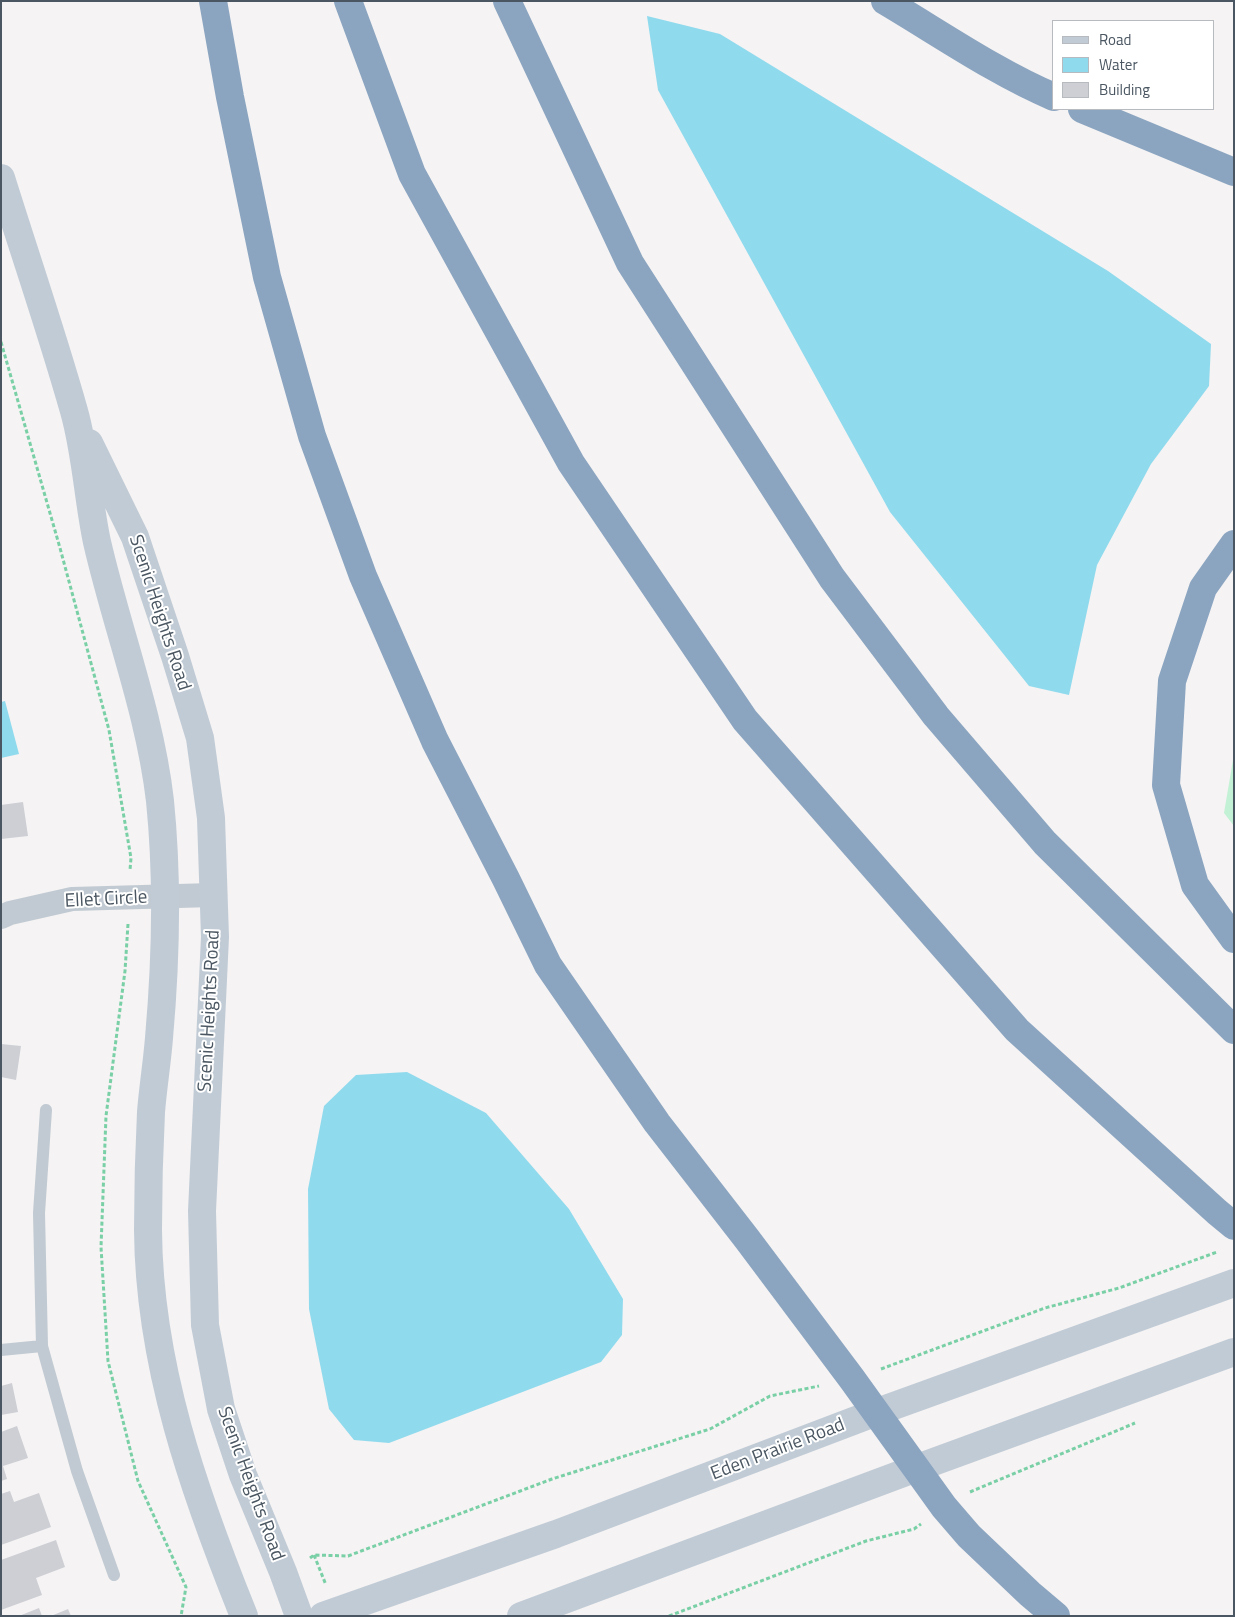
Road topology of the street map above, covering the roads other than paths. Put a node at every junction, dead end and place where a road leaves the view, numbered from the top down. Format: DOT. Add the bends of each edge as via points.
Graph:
graph roads {
  1 [pos="213,1"];
  2 [pos="348,1"];
  3 [pos="507,1"];
  4 [pos="885,1"];
  5 [pos="1052,96"];
  6 [pos="1084,110"];
  7 [pos="1234,172"];
  8 [pos="1,178"];
  9 [pos="75,415"];
  10 [pos="1234,544"];
  11 [pos="213,895"];
  12 [pos="166,897"];
  13 [pos="1,917"];
  14 [pos="1234,939"];
  15 [pos="1234,1030"];
  16 [pos="46,1110"];
  17 [pos="1229,1237"];
  18 [pos="1234,1282"];
  19 [pos="42,1346"];
  20 [pos="1,1350"];
  21 [pos="1234,1352"];
  22 [pos="876,1412"];
  23 [pos="917,1468"];
  24 [pos="114,1575"];
  25 [pos="244,1616"];
  26 [pos="299,1616"];
  27 [pos="323,1616"];
  28 [pos="521,1616"];
  29 [pos="1056,1616"];
  1 -- 22 [label="highway" via="267,277 312,436 363,576 435,741 548,965 657,1123"];
  2 -- 17 [label="highway" via="412,174 571,463 745,720 1017,1030 1210,1206"];
  3 -- 15 [label="highway" via="630,264 832,578 936,716 1045,843"];
  4 -- 5 [label="highway" via="1004,72"];
  6 -- 7 [label="highway"];
  8 -- 9 [label="street, Scenic Heights Road"];
  9 -- 11 [label="street, Scenic Heights Road" via="135,537 200,738 210,818"];
  9 -- 12 [label="street, Scenic Heights Road" via="97,542 150,738 160,800"];
  10 -- 14 [label="highway" via="1203,588 1172,681 1166,785 1195,885"];
  11 -- 12 [label="street, Ellet Circle"];
  11 -- 26 [label="street, Scenic Heights Road" via="215,937 202,1211 205,1326 221,1409"];
  12 -- 13 [label="street, Ellet Circle" via="72,899"];
  12 -- 25 [label="street, Scenic Heights Road" via="163,982 151,1113 148,1232 152,1297 161,1356 182,1444"];
  16 -- 19 [label="lane" via="39,1214"];
  18 -- 22 [label="street, Eden Prairie Road"];
  19 -- 20 [label="lane"];
  19 -- 24 [label="lane" via="77,1471"];
  21 -- 23 [label="street"];
  22 -- 23 [label="highway"];
  22 -- 27 [label="street, Eden Prairie Road" via="556,1534"];
  23 -- 28 [label="street"];
  23 -- 29 [label="highway" via="969,1536"];
}
